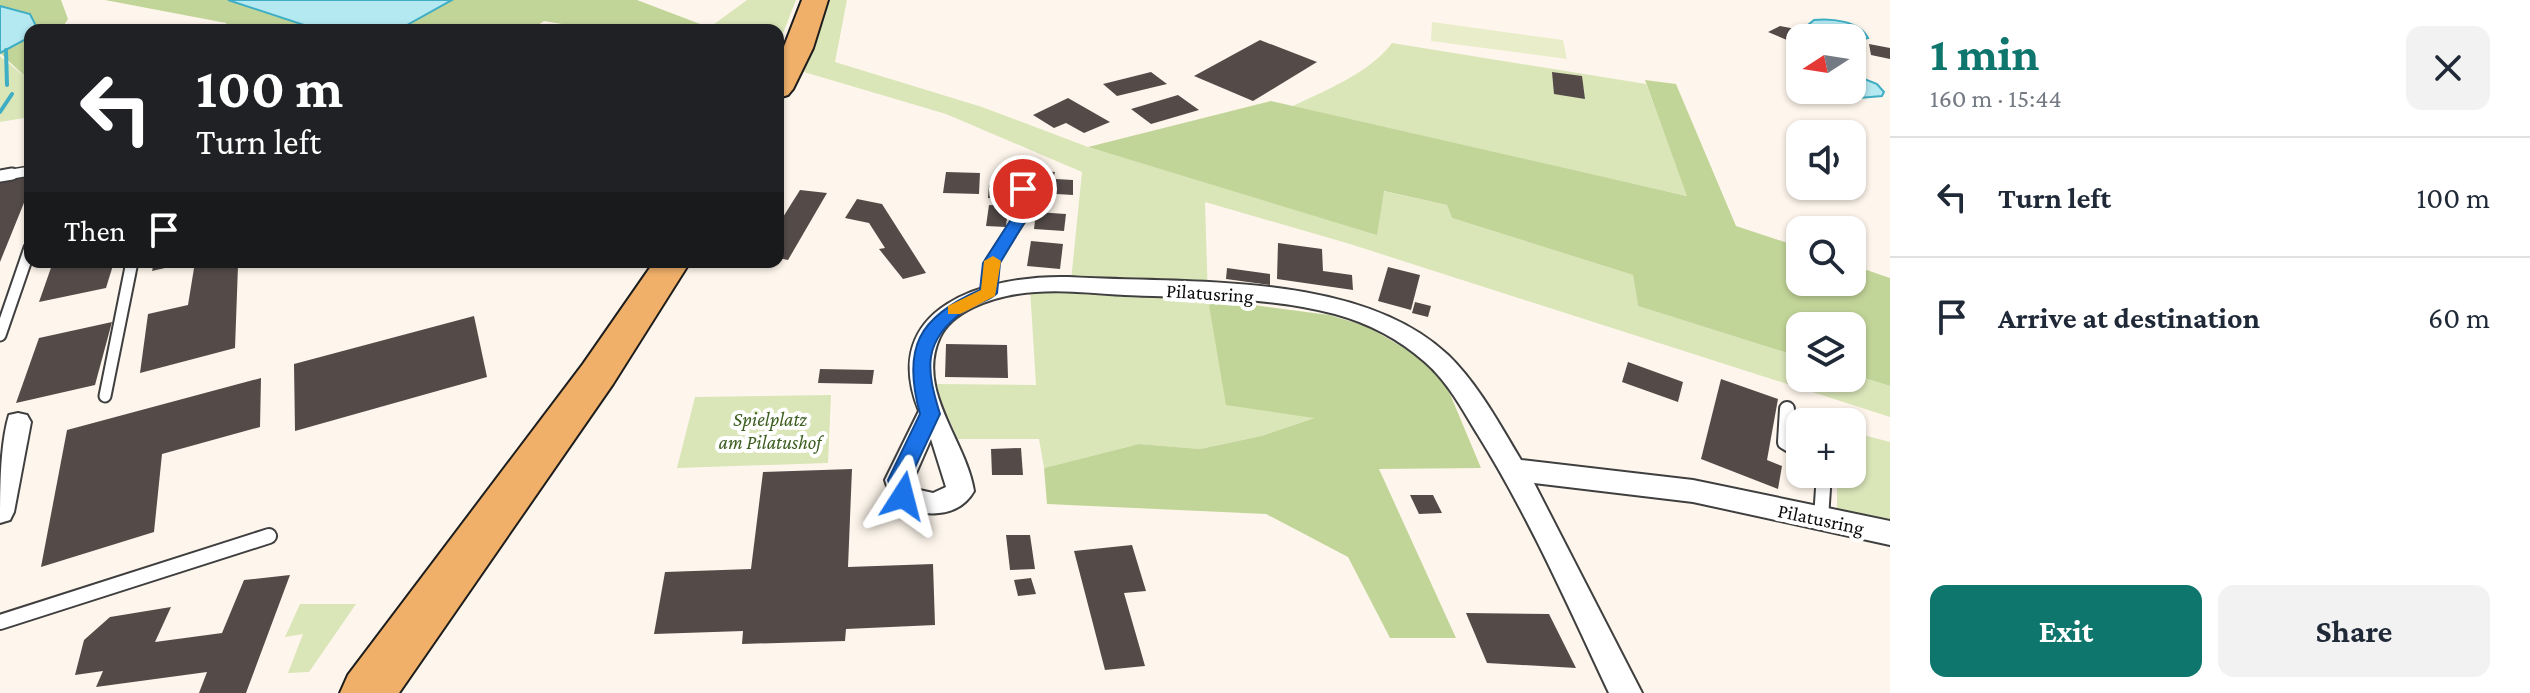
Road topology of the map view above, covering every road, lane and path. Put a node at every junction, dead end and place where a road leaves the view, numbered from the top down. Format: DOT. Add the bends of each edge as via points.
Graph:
graph roads {
  1 [pos="815,0"];
  2 [pos="784,77"];
  3 [pos="24,172"];
  4 [pos="0,176"];
  5 [pos="1023,189"];
  6 [pos="24,265"];
  7 [pos="131,268"];
  8 [pos="668,268"];
  9 [pos="989,293"];
  10 [pos="0,335"];
  11 [pos="105,396"];
  12 [pos="930,414"];
  13 [pos="9,426"];
  14 [pos="1515,470"];
  15 [pos="1823,488"];
  16 [pos="0,512"];
  17 [pos="1821,518"];
  18 [pos="1890,533"];
  19 [pos="269,536"];
  20 [pos="0,622"];
  21 [pos="367,693"];
  22 [pos="1626,693"];
  1 -- 2 [label="main road"];
  3 -- 4 [label="lane"];
  5 -- 9 [label="lane" via="1020,218 991,263"];
  6 -- 10 [label="lane"];
  7 -- 11 [label="lane"];
  8 -- 21 [label="main road" via="598,374"];
  9 -- 12 [label="street, Pilatusring" via="960,305 926,340 921,382"];
  9 -- 14 [label="street, Pilatusring" via="1046,284 1207,292 1325,304 1362,314 1413,339 1438,359"];
  13 -- 16 [label="street"];
  14 -- 17 [label="street, Pilatusring" via="1693,491"];
  14 -- 22 [label="street, Pilatusring"];
  15 -- 17 [label="lane"];
  17 -- 18 [label="street, Pilatusring"];
  19 -- 20 [label="lane"];
}
